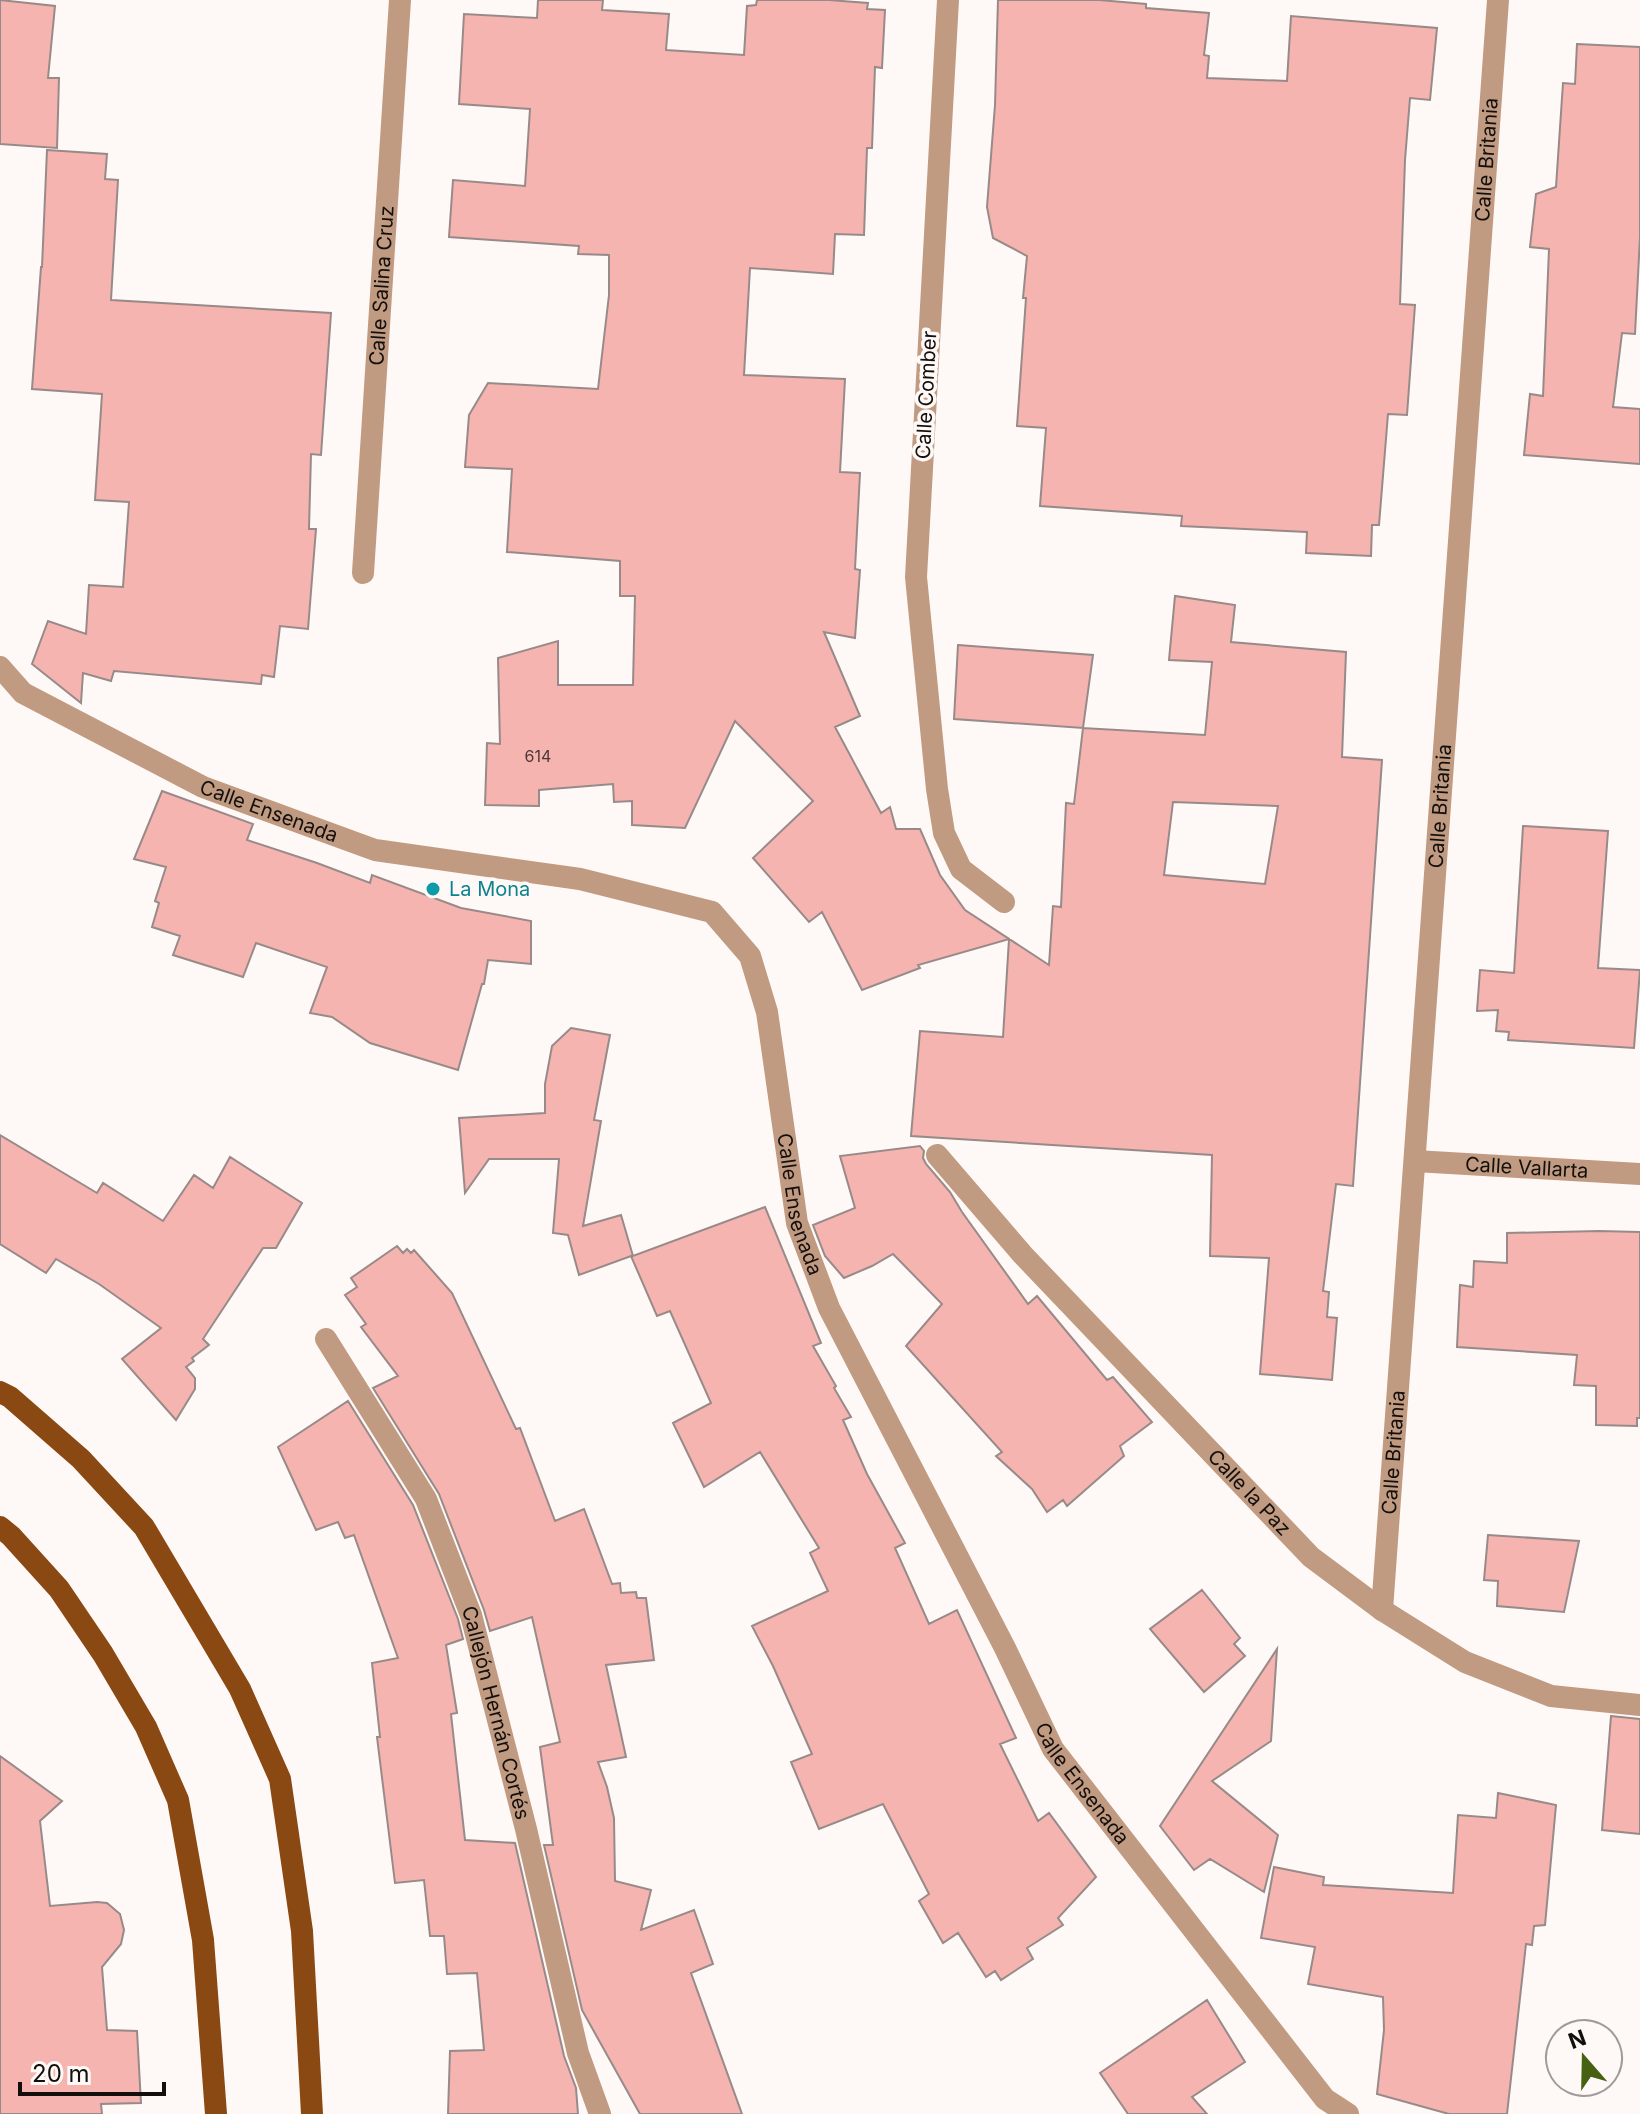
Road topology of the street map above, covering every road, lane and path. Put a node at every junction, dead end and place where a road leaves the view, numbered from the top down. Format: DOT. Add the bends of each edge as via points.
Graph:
graph roads {
  1 [pos="400,0"];
  2 [pos="948,0"];
  3 [pos="1498,0"];
  4 [pos="363,573"];
  5 [pos="0,667"];
  6 [pos="1004,902"];
  7 [pos="937,1155"];
  8 [pos="1415,1161"];
  9 [pos="1640,1174"];
  10 [pos="326,1339"];
  11 [pos="0,1392"];
  12 [pos="0,1527"];
  13 [pos="1382,1610"];
  14 [pos="1640,1705"];
  15 [pos="216,2114"];
  16 [pos="312,2114"];
  17 [pos="600,2114"];
  18 [pos="1348,2114"];
  1 -- 4 [label="street, Calle Salina Cruz"];
  2 -- 6 [label="street, Calle Comber" via="916,577 944,833 961,869"];
  3 -- 8 [label="street, Calle Britania"];
  5 -- 18 [label="street, Calle Ensenada" via="23,693 203,787 375,850 580,879 712,912 750,956 767,1012 797,1223 829,1308 1053,1749 1325,2099"];
  7 -- 13 [label="street, Calle la Paz" via="1023,1255 1311,1557"];
  8 -- 9 [label="street, Calle Vallarta"];
  8 -- 13 [label="street, Calle Britania"];
  10 -- 17 [label="street, Callejón Hernán Cortés" via="426,1499 471,1615 578,2053"];
  11 -- 16 [label="main road" via="81,1459 144,1527 240,1689 280,1779 302,1931"];
  12 -- 15 [label="main road" via="59,1589 103,1654 146,1727 178,1800 203,1940"];
  13 -- 14 [label="street, Calle la Paz" via="1465,1662 1551,1696"];
}
